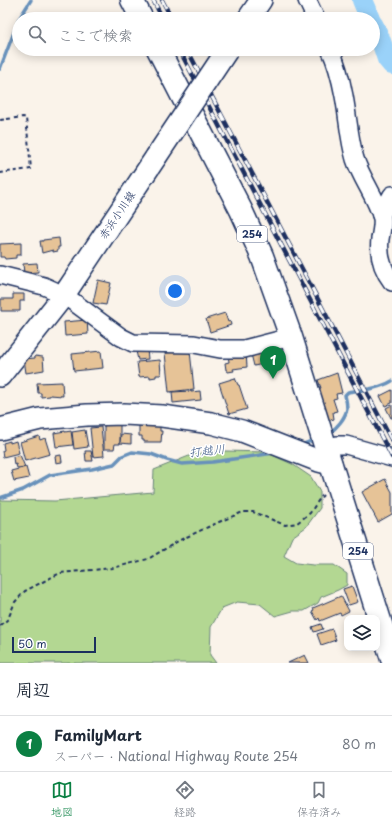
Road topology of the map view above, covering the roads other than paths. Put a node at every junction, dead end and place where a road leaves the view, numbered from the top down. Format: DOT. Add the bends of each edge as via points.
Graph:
graph roads {
  1 [pos="132,0"];
  2 [pos="261,0"];
  3 [pos="307,0"];
  4 [pos="138,12"];
  5 [pos="253,12"];
  6 [pos="313,12"];
  7 [pos="162,56"];
  8 [pos="223,56"];
  9 [pos="334,56"];
  10 [pos="392,195"];
  11 [pos="385,217"];
  12 [pos="0,275"];
  13 [pos="392,282"];
  14 [pos="64,295"];
  15 [pos="291,337"];
  16 [pos="0,376"];
  17 [pos="0,429"];
  18 [pos="326,447"];
  19 [pos="392,458"];
  20 [pos="389,659"];
  1 -- 4 [label="highway"];
  2 -- 5 [label="main road"];
  3 -- 6 [label="street"];
  7 -- 15 [label="highway, 254" via="241,210 262,256"];
  8 -- 14 [label="main road, 赤浜小川線, bridge"];
  9 -- 11 [label="street" via="344,96 355,159"];
  10 -- 11 [label="street"];
  11 -- 13 [label="street" via="380,246 381,265"];
  12 -- 14 [label="street" via="44,286"];
  14 -- 15 [label="street" via="121,338 133,343 194,344 220,349 244,349"];
  14 -- 16 [label="main road, 赤浜小川線"];
  15 -- 18 [label="highway, 254"];
  17 -- 18 [label="main road" via="40,419 87,415 162,416 212,423 242,431 319,461"];
  18 -- 19 [label="street" via="346,445"];
  18 -- 20 [label="highway, 254"];
}
